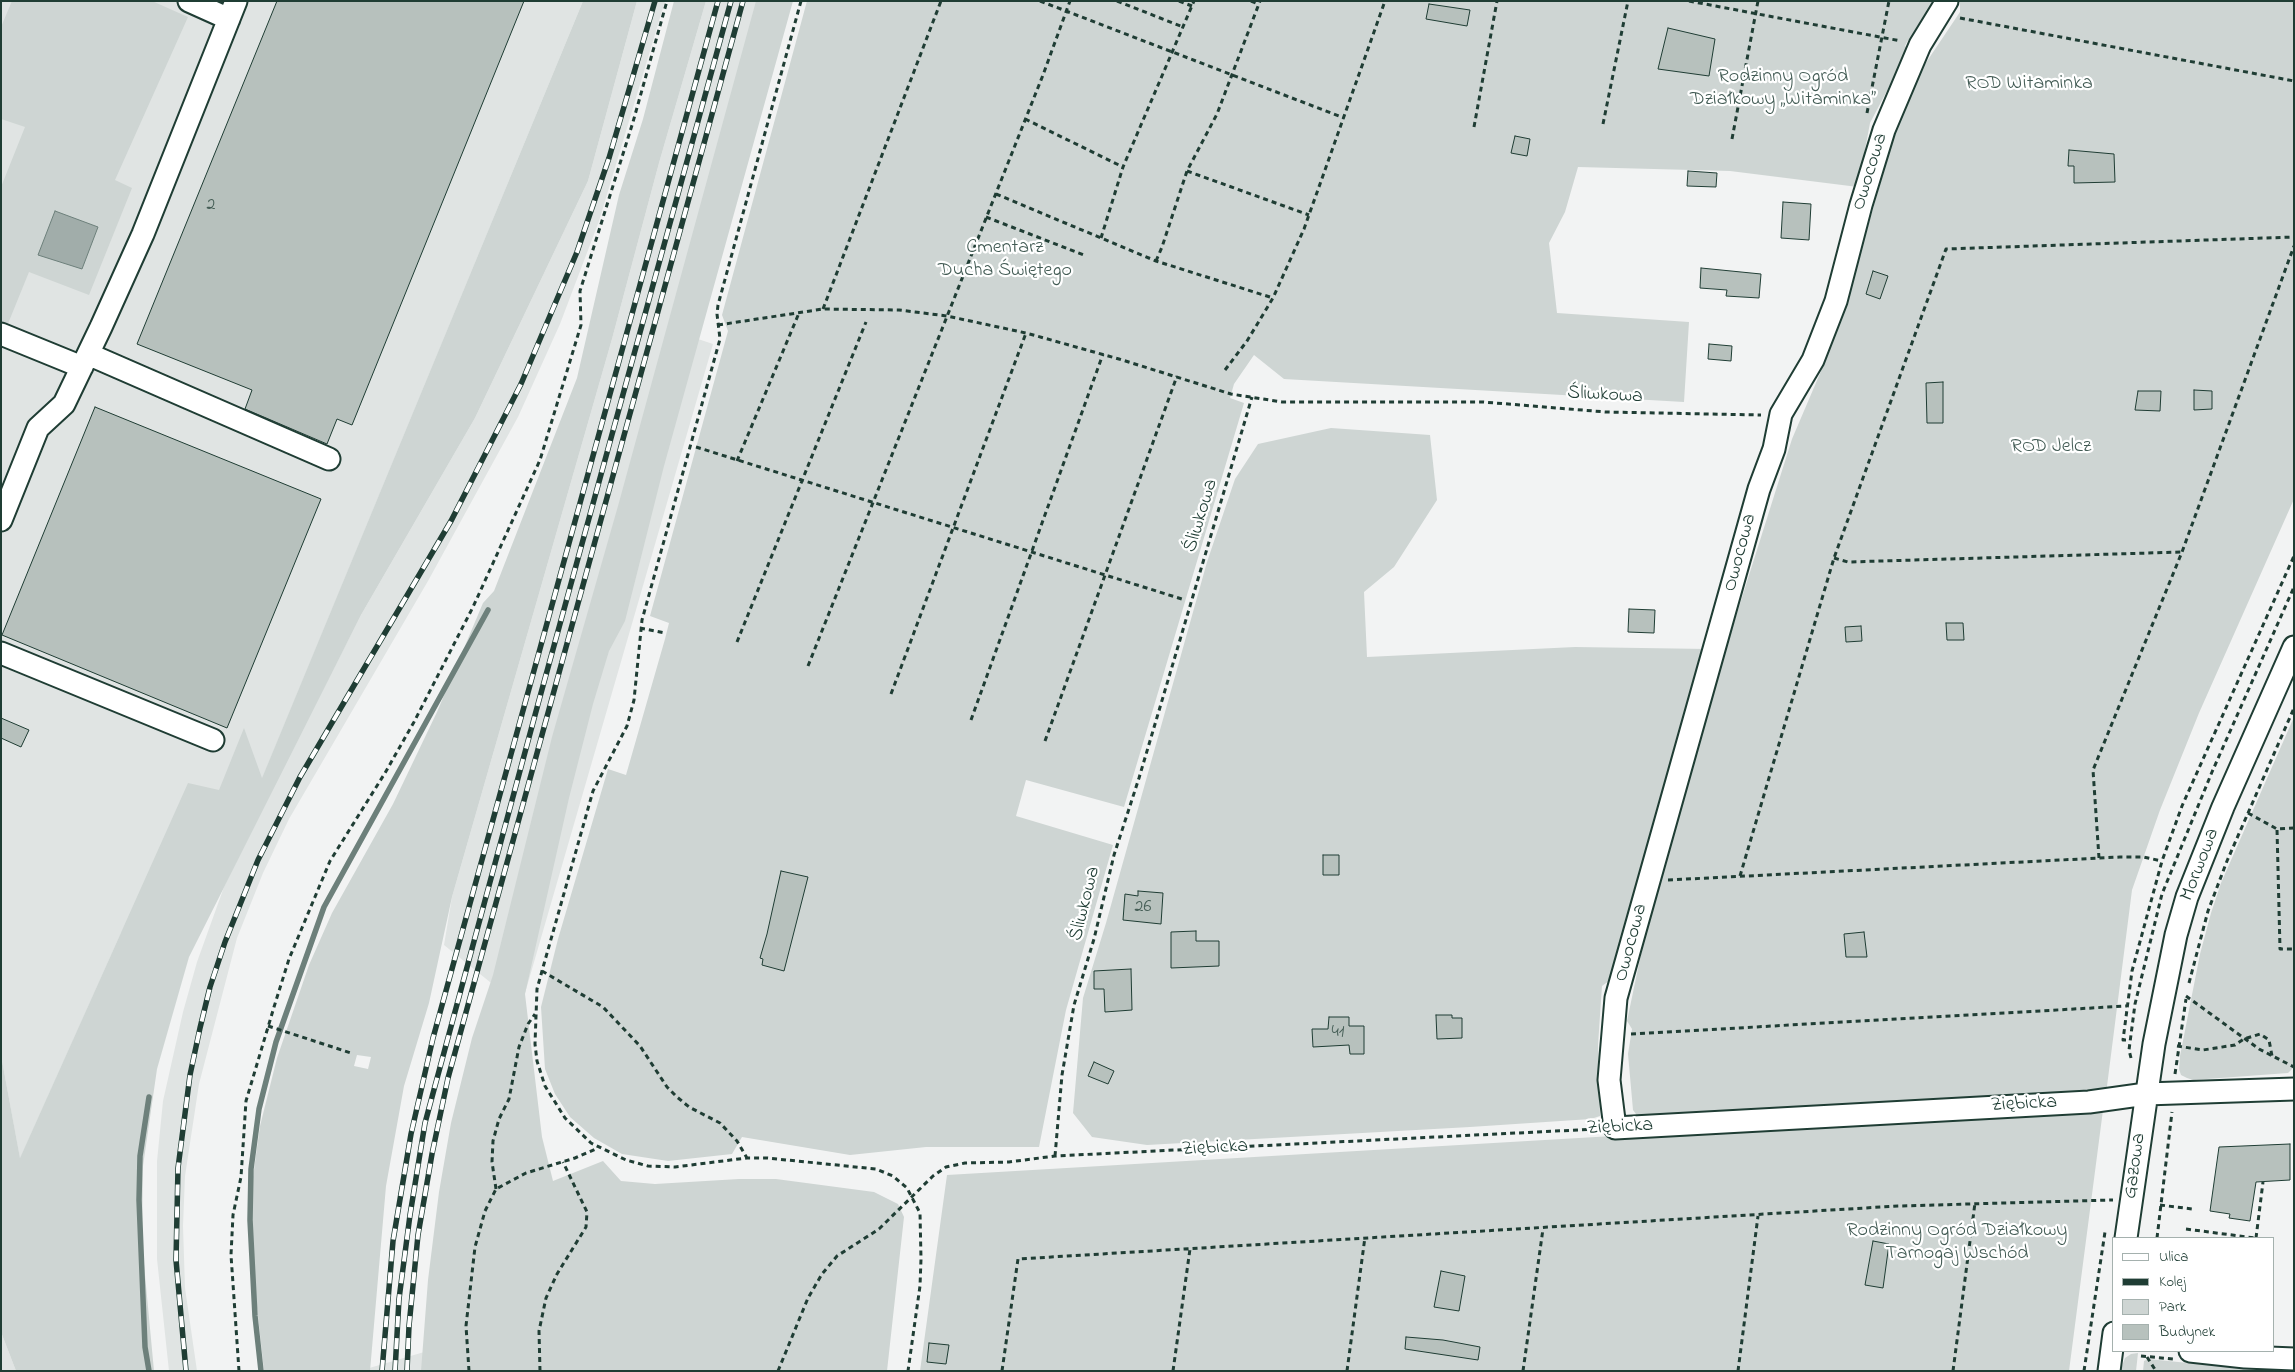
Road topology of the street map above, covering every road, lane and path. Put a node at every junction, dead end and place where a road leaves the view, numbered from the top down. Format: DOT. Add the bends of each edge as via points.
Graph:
graph roads {
  1 [pos="189,1"];
  2 [pos="667,1"];
  3 [pos="801,1"];
  4 [pos="941,1"];
  5 [pos="1040,1"];
  6 [pos="1070,1"];
  7 [pos="1117,1"];
  8 [pos="1180,1"];
  9 [pos="1194,1"];
  10 [pos="1251,1"];
  11 [pos="1385,1"];
  12 [pos="1497,1"];
  13 [pos="1628,1"];
  14 [pos="1688,1"];
  15 [pos="1758,1"];
  16 [pos="1889,1"];
  17 [pos="1259,3"];
  18 [pos="1192,6"];
  19 [pos="1952,9"];
  20 [pos="233,10"];
  21 [pos="1066,11"];
  22 [pos="1755,14"];
  23 [pos="1183,27"];
  24 [pos="1882,37"];
  25 [pos="1907,42"];
  26 [pos="1173,53"];
  27 [pos="1231,75"];
  28 [pos="2294,81"];
  29 [pos="1344,118"];
  30 [pos="1025,119"];
  31 [pos="1866,121"];
  32 [pos="1603,124"];
  33 [pos="1474,127"];
  34 [pos="1732,139"];
  35 [pos="1123,167"];
  36 [pos="1187,171"];
  37 [pos="996,194"];
  38 [pos="1309,215"];
  39 [pos="986,217"];
  40 [pos="2294,237"];
  41 [pos="1100,238"];
  42 [pos="2294,246"];
  43 [pos="1084,255"];
  44 [pos="1156,261"];
  45 [pos="1273,298"];
  46 [pos="823,309"];
  47 [pos="799,312"];
  48 [pos="947,316"];
  49 [pos="866,322"];
  50 [pos="718,324"];
  51 [pos="1026,333"];
  52 [pos="1,334"];
  53 [pos="1103,354"];
  54 [pos="85,361"];
  55 [pos="1225,370"];
  56 [pos="1177,376"];
  57 [pos="1252,397"];
  58 [pos="1781,414"];
  59 [pos="696,447"];
  60 [pos="329,459"];
  61 [pos="737,462"];
  62 [pos="802,479"];
  63 [pos="873,503"];
  64 [pos="1,520"];
  65 [pos="954,528"];
  66 [pos="1031,552"];
  67 [pos="2182,552"];
  68 [pos="2294,556"];
  69 [pos="1834,558"];
  70 [pos="1104,576"];
  71 [pos="2294,587"];
  72 [pos="1185,600"];
  73 [pos="640,628"];
  74 [pos="665,633"];
  75 [pos="737,642"];
  76 [pos="2294,647"];
  77 [pos="1,653"];
  78 [pos="808,666"];
  79 [pos="891,694"];
  80 [pos="2294,708"];
  81 [pos="971,720"];
  82 [pos="213,740"];
  83 [pos="1045,741"];
  84 [pos="2248,813"];
  85 [pos="2294,828"];
  86 [pos="2277,829"];
  87 [pos="2099,858"];
  88 [pos="2162,861"];
  89 [pos="1740,876"];
  90 [pos="1660,881"];
  91 [pos="2294,948"];
  92 [pos="542,970"];
  93 [pos="2186,996"];
  94 [pos="2127,1006"];
  95 [pos="535,1014"];
  96 [pos="268,1026"];
  97 [pos="1632,1034"];
  98 [pos="2244,1039"];
  99 [pos="2126,1040"];
  100 [pos="2177,1046"];
  101 [pos="2129,1050"];
  102 [pos="351,1053"];
  103 [pos="2272,1056"];
  104 [pos="2294,1067"];
  105 [pos="2175,1079"];
  106 [pos="2294,1089"];
  107 [pos="2146,1094"];
  108 [pos="2173,1106"];
  109 [pos="1615,1128"];
  110 [pos="598,1148"];
  111 [pos="1055,1156"];
  112 [pos="747,1158"];
  113 [pos="563,1162"];
  114 [pos="2263,1182"];
  115 [pos="496,1189"];
  116 [pos="913,1197"];
  117 [pos="2091,1199"];
  118 [pos="2113,1200"];
  119 [pos="1975,1203"];
  120 [pos="2160,1205"];
  121 [pos="2111,1208"];
  122 [pos="2192,1209"];
  123 [pos="1758,1216"];
  124 [pos="2106,1225"];
  125 [pos="1543,1228"];
  126 [pos="2186,1229"];
  127 [pos="1366,1237"];
  128 [pos="2126,1237"];
  129 [pos="2157,1237"];
  130 [pos="2248,1237"];
  131 [pos="2256,1237"];
  132 [pos="1190,1249"];
  133 [pos="2112,1348"];
  134 [pos="2199,1352"];
  135 [pos="2147,1356"];
  136 [pos="2294,1359"];
  137 [pos="239,1371"];
  138 [pos="469,1371"];
  139 [pos="540,1371"];
  140 [pos="778,1371"];
  141 [pos="908,1371"];
  142 [pos="1002,1371"];
  143 [pos="1173,1371"];
  144 [pos="1348,1371"];
  145 [pos="1522,1371"];
  146 [pos="1738,1371"];
  147 [pos="1953,1371"];
  148 [pos="2084,1371"];
  149 [pos="2109,1371"];
  150 [pos="2156,1371"];
  1 -- 20 [label="street"];
  2 -- 96 [label="path" via="580,290 580,325 540,460 473,607 414,722 330,861 289,959"];
  3 -- 50 [label="path" via="718,306"];
  4 -- 46 [label="path"];
  5 -- 21 [label="path"];
  6 -- 21 [label="path"];
  7 -- 23 [label="path"];
  8 -- 18 [label="path"];
  9 -- 18 [label="path"];
  10 -- 17 [label="path"];
  11 -- 29 [label="path"];
  12 -- 33 [label="path"];
  13 -- 32 [label="path"];
  14 -- 22 [label="path"];
  15 -- 22 [label="path"];
  16 -- 24 [label="path"];
  17 -- 27 [label="path"];
  18 -- 23 [label="path"];
  19 -- 28 [label="path"];
  19 -- 58 [label="street, Owocowa" via="1920,46 1884,130 1860,205 1836,301 1813,360"];
  20 -- 54 [label="street" via="143,234"];
  21 -- 26 [label="path"];
  21 -- 30 [label="path"];
  22 -- 24 [label="path"];
  22 -- 34 [label="path"];
  23 -- 26 [label="path"];
  24 -- 25 [label="path"];
  24 -- 31 [label="path"];
  26 -- 27 [label="path"];
  26 -- 35 [label="path"];
  27 -- 29 [label="path"];
  27 -- 36 [label="path" via="1217,114"];
  29 -- 38 [label="path"];
  30 -- 35 [label="path"];
  30 -- 37 [label="path"];
  35 -- 41 [label="path"];
  36 -- 38 [label="path"];
  36 -- 44 [label="path"];
  37 -- 39 [label="path"];
  37 -- 41 [label="path"];
  38 -- 45 [label="path"];
  39 -- 43 [label="path"];
  39 -- 48 [label="path"];
  40 -- 69 [label="path" via="1946,249"];
  41 -- 44 [label="path"];
  42 -- 67 [label="path"];
  44 -- 45 [label="path"];
  45 -- 55 [label="path"];
  46 -- 47 [label="path"];
  46 -- 48 [label="path" via="899,310"];
  47 -- 50 [label="path"];
  47 -- 61 [label="path"];
  48 -- 51 [label="path"];
  48 -- 63 [label="path"];
  49 -- 62 [label="path"];
  50 -- 73 [label="path" via="721,337"];
  51 -- 53 [label="path"];
  51 -- 65 [label="path"];
  52 -- 54 [label="street"];
  53 -- 56 [label="path"];
  53 -- 66 [label="path"];
  54 -- 60 [label="street"];
  54 -- 64 [label="street" via="64,404 38,428"];
  56 -- 57 [label="path" via="1231,394"];
  56 -- 70 [label="path"];
  57 -- 58 [label="path, Śliwkowa" via="1282,402 1483,402 1606,412"];
  57 -- 111 [label="path, Śliwkowa" via="1114,855 1074,1005 1062,1075"];
  58 -- 109 [label="street, Owocowa" via="1774,449 1759,488 1616,998 1609,1080"];
  59 -- 61 [label="path"];
  61 -- 62 [label="path"];
  62 -- 63 [label="path"];
  62 -- 75 [label="path"];
  63 -- 65 [label="path"];
  63 -- 78 [label="path"];
  65 -- 66 [label="path"];
  65 -- 79 [label="path"];
  66 -- 70 [label="path"];
  66 -- 81 [label="path"];
  67 -- 69 [label="path" via="1848,562"];
  67 -- 87 [label="path" via="2094,770"];
  68 -- 88 [label="path" via="2182,806"];
  69 -- 89 [label="path"];
  70 -- 72 [label="path"];
  70 -- 83 [label="path"];
  71 -- 101 [label="path" via="2208,780 2162,894 2143,967"];
  73 -- 74 [label="path"];
  73 -- 92 [label="path" via="634,700 627,726 593,791"];
  76 -- 107 [label="street, Morwowa" via="2187,898 2166,975"];
  77 -- 82 [label="street"];
  80 -- 84 [label="path"];
  84 -- 86 [label="path"];
  84 -- 93 [label="path" via="2208,911"];
  85 -- 86 [label="path"];
  86 -- 91 [label="path" via="2280,949"];
  87 -- 88 [label="path" via="2143,857"];
  87 -- 89 [label="path"];
  88 -- 94 [label="path" via="2132,971"];
  89 -- 90 [label="path"];
  92 -- 95 [label="path"];
  92 -- 112 [label="path" via="603,1006 640,1046 676,1097 720,1123"];
  93 -- 98 [label="path"];
  93 -- 100 [label="path"];
  94 -- 97 [label="path"];
  94 -- 99 [label="path" via="2123,1040"];
  95 -- 110 [label="path" via="537,1061 550,1096 571,1126"];
  95 -- 115 [label="path" via="519,1047 509,1099 493,1141"];
  96 -- 102 [label="path"];
  96 -- 137 [label="path" via="246,1101 241,1177 233,1214 231,1255"];
  98 -- 100 [label="path" via="2235,1045 2203,1050"];
  98 -- 103 [label="path"];
  98 -- 103 [label="path" via="2260,1034 2269,1040"];
  100 -- 105 [label="path"];
  103 -- 104 [label="path"];
  106 -- 107 [label="street, Ziębicka"];
  107 -- 109 [label="street, Ziębicka" via="2089,1102"];
  107 -- 128 [label="street, Gazowa"];
  108 -- 120 [label="path"];
  109 -- 111 [label="path, Ziębicka"];
  110 -- 112 [label="path" via="626,1160 660,1167"];
  110 -- 113 [label="path"];
  111 -- 116 [label="path, Ziębicka" via="946,1167"];
  112 -- 116 [label="path" via="876,1169 893,1176"];
  113 -- 115 [label="path" via="526,1173"];
  113 -- 139 [label="path" via="587,1212 586,1227 546,1298 539,1331"];
  114 -- 131 [label="path"];
  115 -- 138 [label="path" via="485,1211 475,1247 466,1326"];
  116 -- 140 [label="path" via="868,1236 836,1256 822,1274 808,1298"];
  116 -- 141 [label="path" via="920,1213 921,1258"];
  117 -- 119 [label="path"];
  118 -- 121 [label="path"];
  119 -- 123 [label="path"];
  119 -- 147 [label="path"];
  120 -- 122 [label="path"];
  120 -- 129 [label="path"];
  123 -- 125 [label="path"];
  123 -- 146 [label="path"];
  124 -- 148 [label="path"];
  125 -- 127 [label="path"];
  125 -- 145 [label="path"];
  126 -- 130 [label="path"];
  127 -- 132 [label="path"];
  127 -- 144 [label="path"];
  132 -- 142 [label="path" via="1018,1259"];
  132 -- 143 [label="path"];
  133 -- 149 [label="street"];
  134 -- 136 [label="street"];
  135 -- 150 [label="path"];
}
